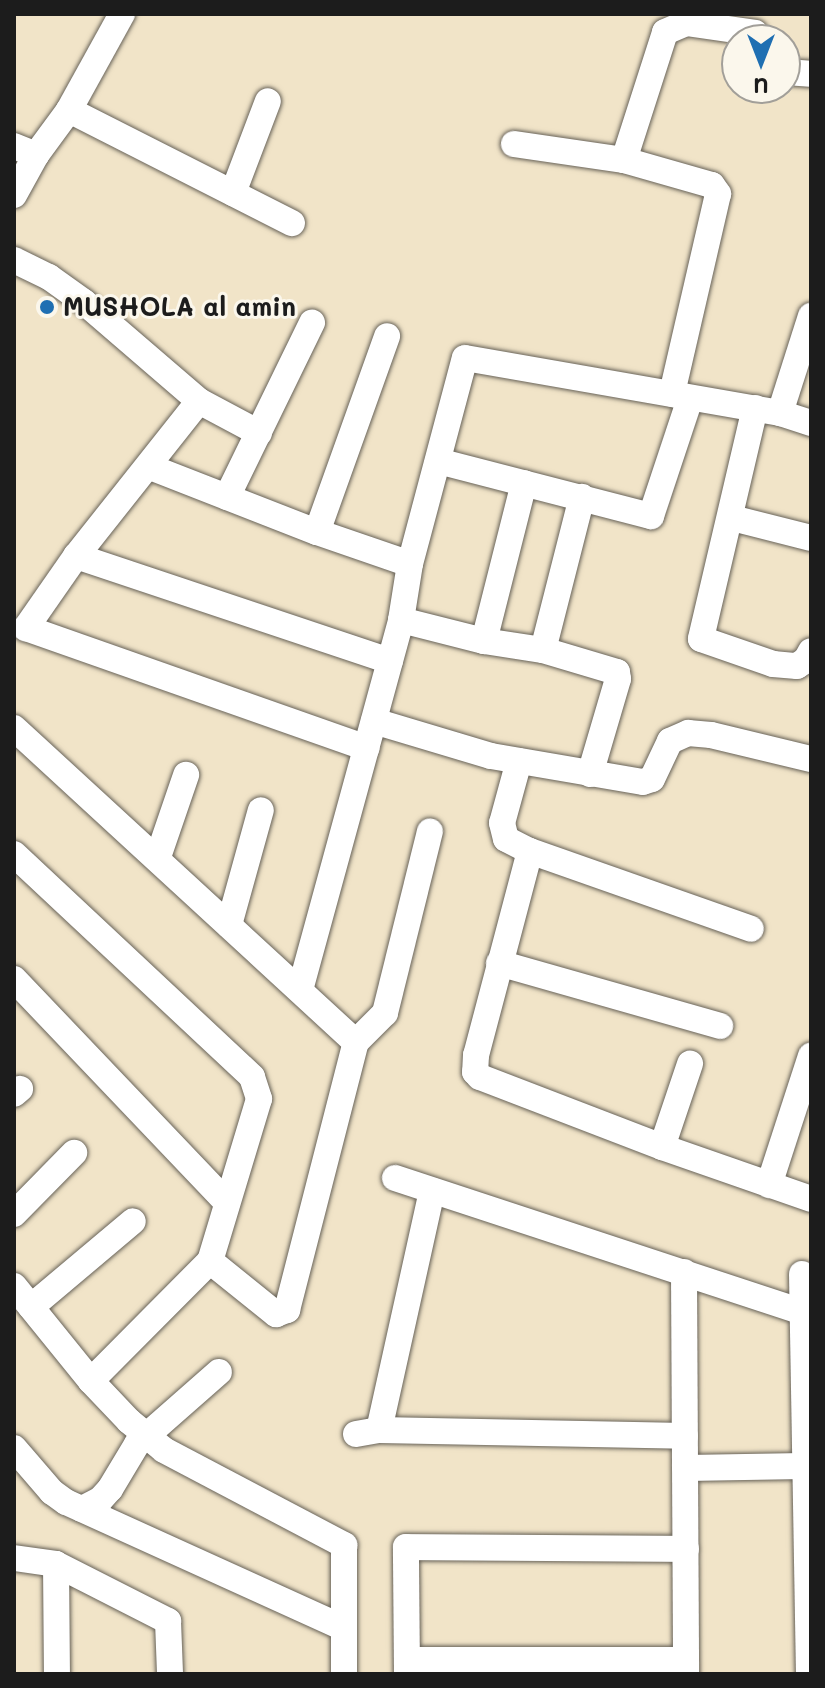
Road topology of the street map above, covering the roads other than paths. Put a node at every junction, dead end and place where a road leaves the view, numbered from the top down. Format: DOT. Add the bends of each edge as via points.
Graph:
graph roads {
  1 [pos="122,14"];
  2 [pos="721,26"];
  3 [pos="268,101"];
  4 [pos="69,110"];
  5 [pos="514,144"];
  6 [pos="25,150"];
  7 [pos="624,160"];
  8 [pos="233,193"];
  9 [pos="14,195"];
  10 [pos="292,223"];
  11 [pos="14,260"];
  12 [pos="811,316"];
  13 [pos="312,323"];
  14 [pos="387,336"];
  15 [pos="681,396"];
  16 [pos="199,401"];
  17 [pos="768,411"];
  18 [pos="811,423"];
  19 [pos="259,433"];
  20 [pos="438,461"];
  21 [pos="150,467"];
  22 [pos="524,483"];
  23 [pos="227,497"];
  24 [pos="582,497"];
  25 [pos="732,518"];
  26 [pos="317,532"];
  27 [pos="811,538"];
  28 [pos="76,556"];
  29 [pos="410,564"];
  30 [pos="401,620"];
  31 [pos="484,641"];
  32 [pos="543,650"];
  33 [pos="811,651"];
  34 [pos="390,661"];
  35 [pos="374,721"];
  36 [pos="14,728"];
  37 [pos="366,748"];
  38 [pos="811,759"];
  39 [pos="519,761"];
  40 [pos="590,774"];
  41 [pos="186,775"];
  42 [pos="261,810"];
  43 [pos="430,831"];
  44 [pos="530,851"];
  45 [pos="14,854"];
  46 [pos="158,857"];
  47 [pos="229,925"];
  48 [pos="751,929"];
  49 [pos="499,963"];
  50 [pos="14,979"];
  51 [pos="300,990"];
  52 [pos="720,1026"];
  53 [pos="356,1042"];
  54 [pos="811,1056"];
  55 [pos="690,1064"];
  56 [pos="662,1147"];
  57 [pos="74,1153"];
  58 [pos="395,1178"];
  59 [pos="769,1185"];
  60 [pos="432,1191"];
  61 [pos="811,1199"];
  62 [pos="227,1203"];
  63 [pos="14,1214"];
  64 [pos="133,1221"];
  65 [pos="210,1261"];
  66 [pos="684,1272"];
  67 [pos="802,1274"];
  68 [pos="14,1286"];
  69 [pos="31,1307"];
  70 [pos="802,1312"];
  71 [pos="219,1372"];
  72 [pos="91,1381"];
  73 [pos="146,1435"];
  74 [pos="685,1436"];
  75 [pos="14,1448"];
  76 [pos="805,1466"];
  77 [pos="685,1468"];
  78 [pos="82,1509"];
  79 [pos="686,1549"];
  80 [pos="14,1558"];
  81 [pos="56,1564"];
  82 [pos="344,1628"];
  83 [pos="407,1667"];
  84 [pos="686,1667"];
  85 [pos="57,1674"];
  86 [pos="170,1674"];
  87 [pos="344,1674"];
  88 [pos="809,1674"];
  1 -- 4 [label="street"];
  2 -- 7 [label="street" via="686,23 665,32"];
  3 -- 8 [label="street"];
  4 -- 6 [label="street"];
  4 -- 8 [label="street"];
  5 -- 7 [label="street"];
  6 -- 9 [label="street"];
  7 -- 15 [label="street" via="712,185 718,194"];
  8 -- 10 [label="street"];
  11 -- 16 [label="street" via="84,302"];
  12 -- 17 [label="street"];
  13 -- 19 [label="street"];
  14 -- 26 [label="street"];
  15 -- 17 [label="street"];
  15 -- 20 [label="street" via="465,358"];
  15 -- 24 [label="street" via="654,515"];
  16 -- 19 [label="street"];
  16 -- 21 [label="street"];
  17 -- 18 [label="street"];
  17 -- 25 [label="street"];
  19 -- 23 [label="street"];
  20 -- 22 [label="street"];
  20 -- 29 [label="street"];
  21 -- 23 [label="street"];
  21 -- 28 [label="street"];
  22 -- 24 [label="street"];
  22 -- 31 [label="street"];
  23 -- 26 [label="street"];
  24 -- 32 [label="street"];
  25 -- 27 [label="street"];
  25 -- 33 [label="street" via="701,639 773,664 797,666"];
  26 -- 29 [label="street"];
  28 -- 34 [label="street"];
  28 -- 37 [label="street" via="26,628"];
  29 -- 30 [label="street"];
  30 -- 31 [label="street"];
  30 -- 34 [label="street"];
  31 -- 32 [label="street"];
  32 -- 40 [label="street" via="617,672"];
  34 -- 35 [label="street"];
  35 -- 37 [label="street"];
  35 -- 39 [label="street"];
  36 -- 46 [label="street"];
  37 -- 51 [label="street"];
  38 -- 40 [label="street" via="688,733 670,741 652,779"];
  39 -- 40 [label="street"];
  39 -- 44 [label="street" via="502,823 506,839"];
  41 -- 46 [label="street"];
  42 -- 47 [label="street"];
  43 -- 53 [label="street" via="385,1013"];
  44 -- 48 [label="street"];
  44 -- 49 [label="street"];
  45 -- 62 [label="street" via="252,1077 259,1099"];
  46 -- 47 [label="street"];
  47 -- 51 [label="street"];
  49 -- 52 [label="street"];
  49 -- 56 [label="street" via="475,1072"];
  50 -- 62 [label="street"];
  51 -- 53 [label="street"];
  53 -- 65 [label="street" via="287,1310 276,1314"];
  54 -- 59 [label="street"];
  55 -- 56 [label="street"];
  56 -- 59 [label="street"];
  57 -- 63 [label="street"];
  58 -- 60 [label="street"];
  59 -- 61 [label="street"];
  60 -- 66 [label="street"];
  60 -- 74 [label="street" via="368,1432"];
  62 -- 65 [label="street"];
  64 -- 69 [label="street"];
  65 -- 72 [label="street"];
  66 -- 70 [label="street"];
  66 -- 74 [label="street"];
  67 -- 70 [label="street"];
  68 -- 69 [label="street"];
  69 -- 72 [label="street"];
  70 -- 76 [label="street"];
  71 -- 73 [label="street"];
  72 -- 73 [label="street"];
  73 -- 78 [label="street" via="100,1500"];
  73 -- 82 [label="street" via="164,1450 344,1545"];
  74 -- 77 [label="street"];
  75 -- 78 [label="street" via="52,1492"];
  76 -- 77 [label="street"];
  76 -- 88 [label="street"];
  77 -- 79 [label="street"];
  78 -- 82 [label="street"];
  79 -- 83 [label="street" via="406,1547"];
  79 -- 84 [label="street"];
  80 -- 81 [label="street"];
  81 -- 85 [label="street"];
  81 -- 86 [label="street" via="168,1621"];
  82 -- 87 [label="street"];
  83 -- 84 [label="street"];
}
